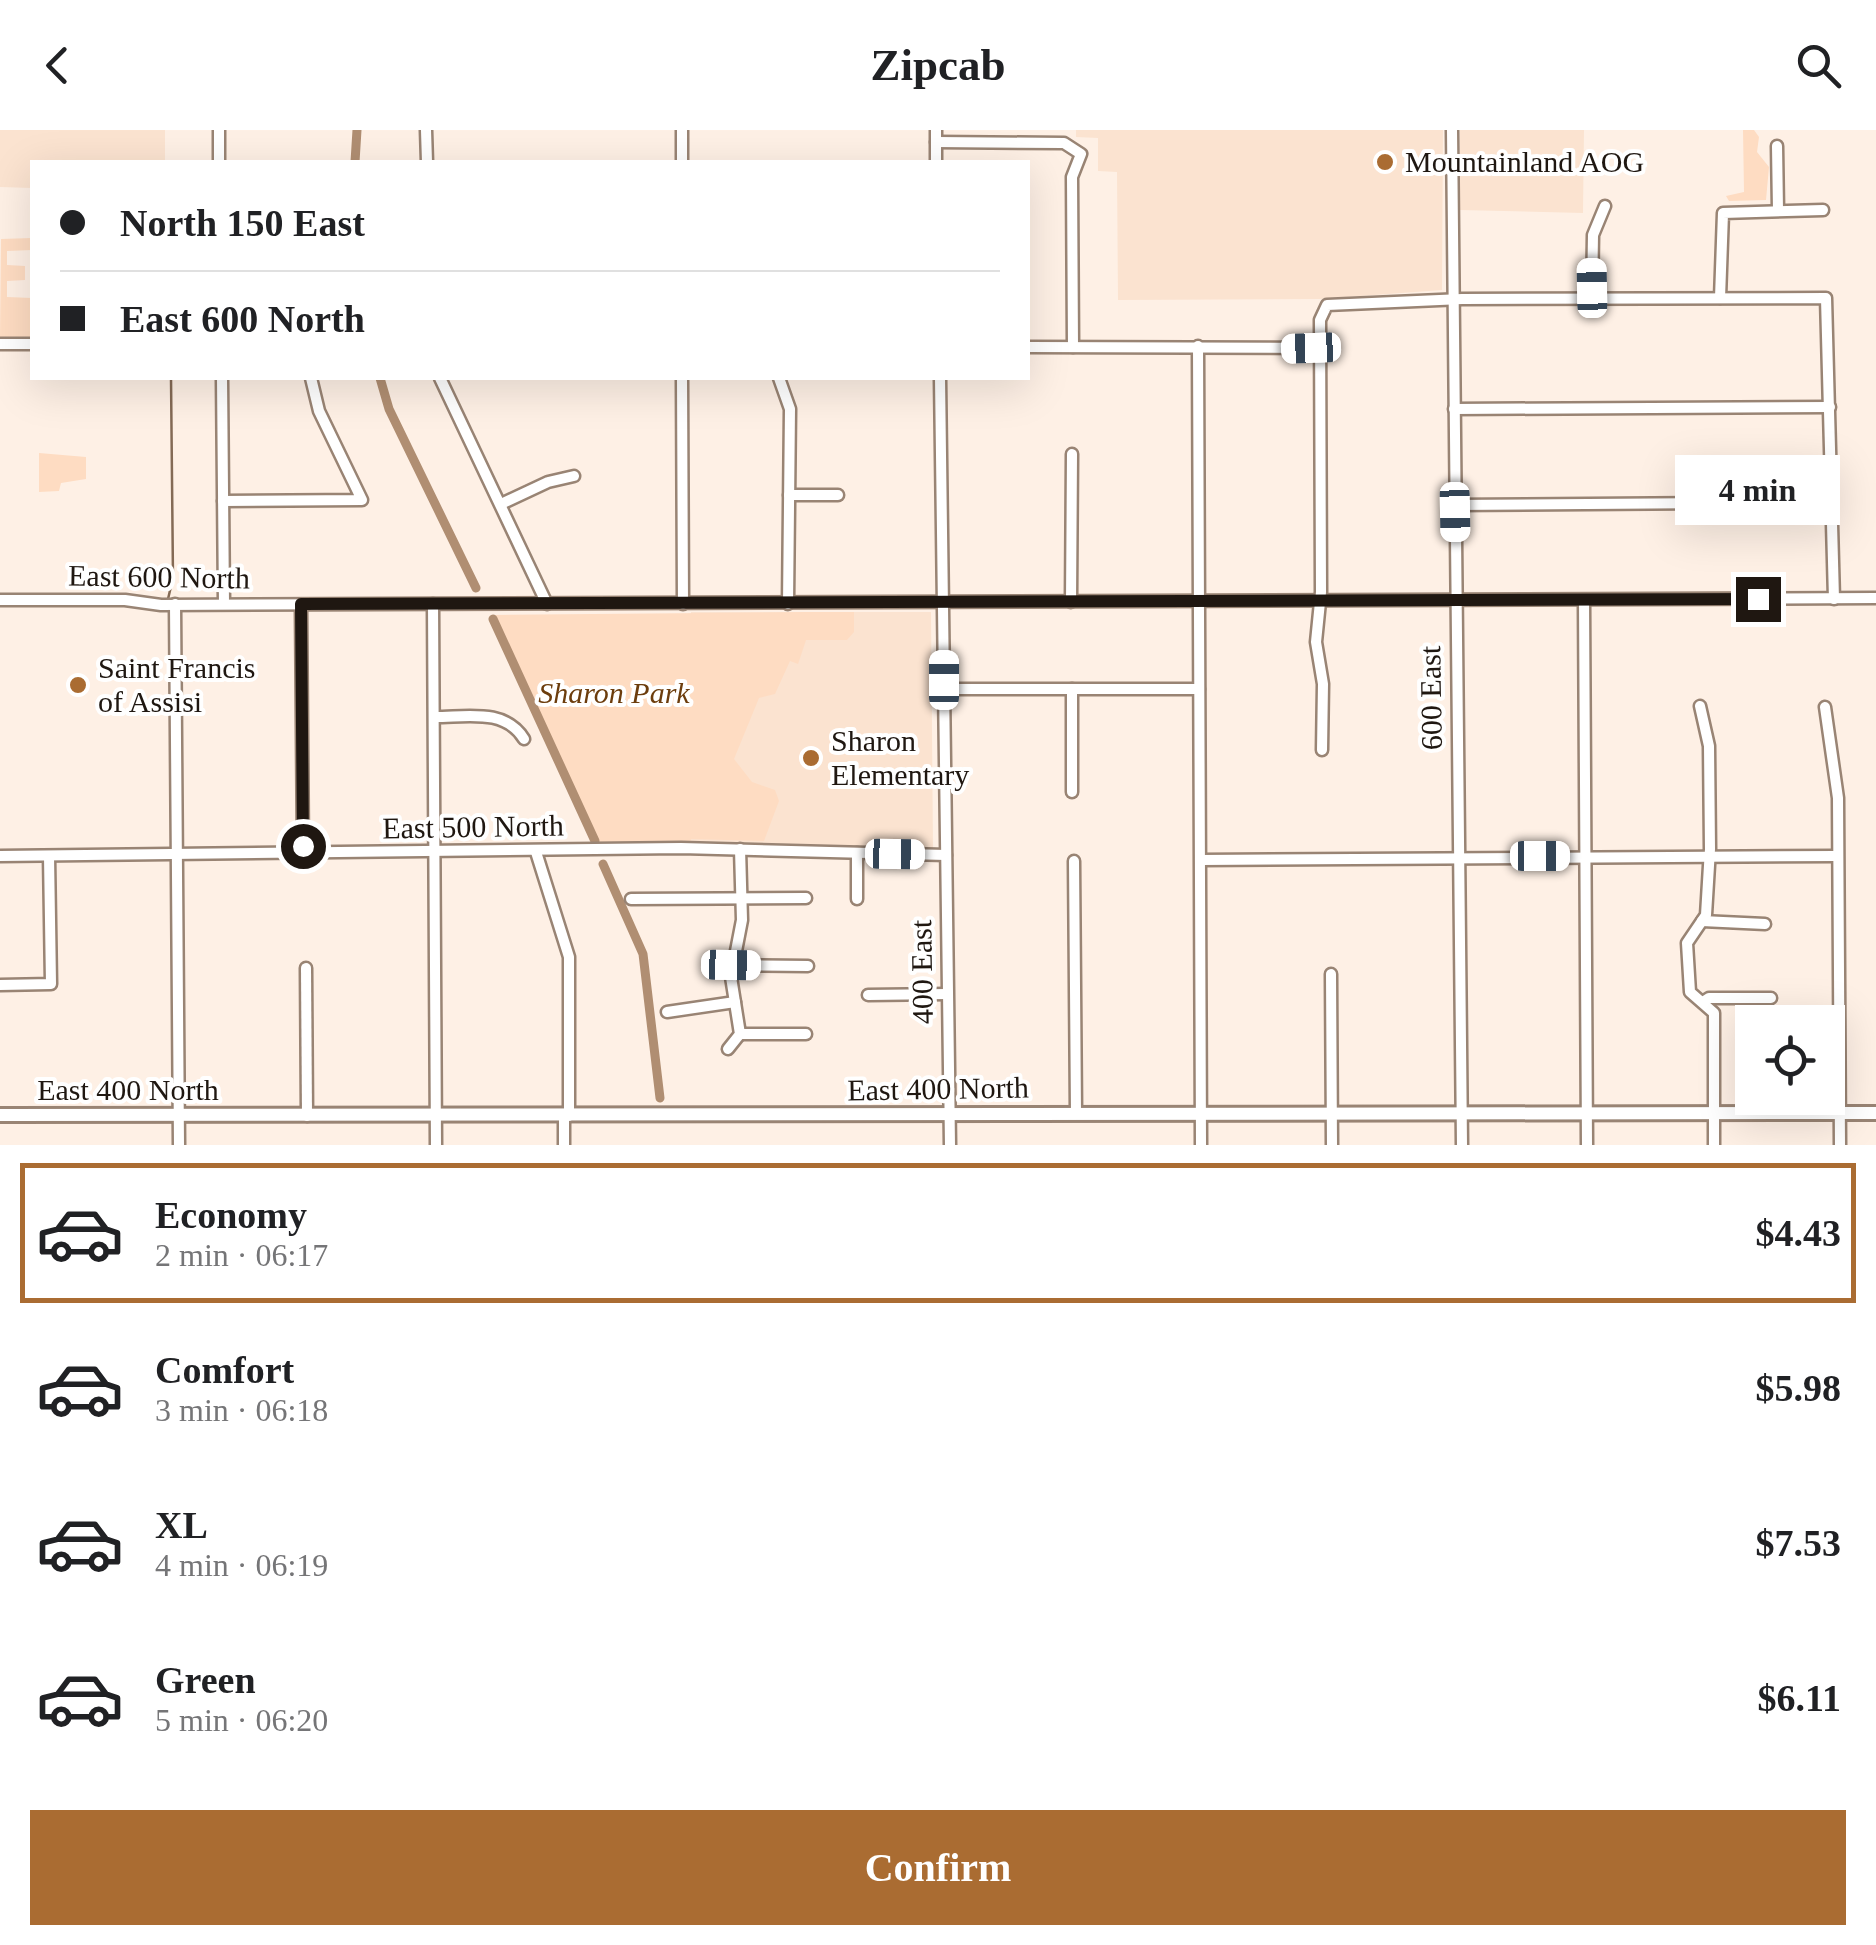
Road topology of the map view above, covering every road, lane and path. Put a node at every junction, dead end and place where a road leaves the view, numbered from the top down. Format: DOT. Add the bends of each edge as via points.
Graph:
graph roads {
  1 [pos="219,130"];
  2 [pos="426,130"];
  3 [pos="682,130"];
  4 [pos="1452,130"];
  5 [pos="936,136"];
  6 [pos="1777,146"];
  7 [pos="219,160"];
  8 [pos="427,160"];
  9 [pos="682,160"];
  10 [pos="1605,206"];
  11 [pos="1778,210"];
  12 [pos="1822,210"];
  13 [pos="1592,298"];
  14 [pos="1720,298"];
  15 [pos="1453,300"];
  16 [pos="0,344"];
  17 [pos="30,344"];
  18 [pos="1198,346"];
  19 [pos="1030,347"];
  20 [pos="1073,347"];
  21 [pos="1320,348"];
  22 [pos="222,380"];
  23 [pos="312,380"];
  24 [pos="441,380"];
  25 [pos="682,380"];
  26 [pos="781,380"];
  27 [pos="940,380"];
  28 [pos="1830,407"];
  29 [pos="1454,409"];
  30 [pos="1072,454"];
  31 [pos="574,476"];
  32 [pos="789,495"];
  33 [pos="838,495"];
  34 [pos="223,502"];
  35 [pos="1832,502"];
  36 [pos="501,504"];
  37 [pos="1455,505"];
  38 [pos="1834,598"];
  39 [pos="1876,598"];
  40 [pos="0,600"];
  41 [pos="1456,600"];
  42 [pos="1584,600"];
  43 [pos="1318,601"];
  44 [pos="1072,602"];
  45 [pos="1199,602"];
  46 [pos="942,603"];
  47 [pos="175,604"];
  48 [pos="224,604"];
  49 [pos="301,604"];
  50 [pos="433,604"];
  51 [pos="547,604"];
  52 [pos="682,604"];
  53 [pos="788,604"];
  54 [pos="944,689"];
  55 [pos="1072,689"];
  56 [pos="1199,689"];
  57 [pos="1700,706"];
  58 [pos="1825,707"];
  59 [pos="435,717"];
  60 [pos="524,738"];
  61 [pos="1322,750"];
  62 [pos="1072,792"];
  63 [pos="740,850"];
  64 [pos="536,852"];
  65 [pos="303,854"];
  66 [pos="434,854"];
  67 [pos="857,854"];
  68 [pos="946,855"];
  69 [pos="0,856"];
  70 [pos="50,856"];
  71 [pos="177,856"];
  72 [pos="1583,856"];
  73 [pos="1708,856"];
  74 [pos="1836,856"];
  75 [pos="1458,858"];
  76 [pos="1201,860"];
  77 [pos="1074,861"];
  78 [pos="631,898"];
  79 [pos="806,898"];
  80 [pos="742,899"];
  81 [pos="856,899"];
  82 [pos="1702,921"];
  83 [pos="1766,924"];
  84 [pos="731,965"];
  85 [pos="808,966"];
  86 [pos="306,968"];
  87 [pos="1330,974"];
  88 [pos="0,985"];
  89 [pos="948,994"];
  90 [pos="868,995"];
  91 [pos="1771,998"];
  92 [pos="735,1002"];
  93 [pos="1703,1002"];
  94 [pos="1838,1005"];
  95 [pos="668,1012"];
  96 [pos="740,1034"];
  97 [pos="806,1034"];
  98 [pos="728,1050"];
  99 [pos="1845,1112"];
  100 [pos="1076,1113"];
  101 [pos="1587,1113"];
  102 [pos="1714,1113"];
  103 [pos="1735,1113"];
  104 [pos="1876,1113"];
  105 [pos="1200,1114"];
  106 [pos="1332,1114"];
  107 [pos="1460,1114"];
  108 [pos="0,1115"];
  109 [pos="180,1115"];
  110 [pos="949,1115"];
  111 [pos="1840,1115"];
  112 [pos="306,1116"];
  113 [pos="436,1116"];
  114 [pos="566,1116"];
  115 [pos="179,1145"];
  116 [pos="436,1145"];
  117 [pos="564,1145"];
  118 [pos="950,1145"];
  119 [pos="1201,1145"];
  120 [pos="1332,1145"];
  121 [pos="1462,1145"];
  122 [pos="1587,1145"];
  123 [pos="1714,1145"];
  124 [pos="1840,1145"];
  1 -- 7 [label="street"];
  2 -- 8 [label="street"];
  3 -- 9 [label="street"];
  4 -- 15 [label="street, 600 East"];
  5 -- 20 [label="street" via="1064,142 1082,154 1072,178"];
  6 -- 11 [label="street"];
  10 -- 13 [label="street" via="1593,234"];
  11 -- 12 [label="street"];
  11 -- 14 [label="street" via="1728,210 1722,216"];
  13 -- 14 [label="street"];
  13 -- 15 [label="street"];
  14 -- 28 [label="street" via="1826,298"];
  15 -- 21 [label="street" via="1324,307"];
  15 -- 29 [label="street, 600 East"];
  16 -- 17 [label="street"];
  18 -- 20 [label="street"];
  18 -- 21 [label="street"];
  18 -- 45 [label="street"];
  19 -- 20 [label="street"];
  21 -- 43 [label="street"];
  22 -- 34 [label="street"];
  23 -- 34 [label="street" via="362,500"];
  24 -- 36 [label="street"];
  25 -- 52 [label="street"];
  26 -- 32 [label="street" via="790,408"];
  27 -- 46 [label="street, 400 East"];
  28 -- 29 [label="street"];
  28 -- 35 [label="street"];
  29 -- 37 [label="street, 600 East"];
  30 -- 44 [label="street"];
  31 -- 36 [label="street"];
  32 -- 33 [label="street"];
  32 -- 53 [label="street"];
  34 -- 48 [label="street"];
  35 -- 37 [label="street"];
  35 -- 38 [label="street"];
  36 -- 51 [label="street"];
  37 -- 41 [label="street, 600 East"];
  38 -- 39 [label="street, East 600 North"];
  38 -- 42 [label="street, East 600 North"];
  40 -- 47 [label="street, East 600 North"];
  41 -- 42 [label="street, East 600 North"];
  41 -- 43 [label="street, East 600 North"];
  41 -- 75 [label="street, 600 East"];
  42 -- 72 [label="street"];
  43 -- 45 [label="street, East 600 North"];
  43 -- 61 [label="street"];
  44 -- 45 [label="street, East 600 North"];
  44 -- 46 [label="street, East 600 North"];
  45 -- 56 [label="street"];
  46 -- 53 [label="street, East 600 North"];
  46 -- 54 [label="street, 400 East"];
  47 -- 48 [label="street, East 600 North"];
  47 -- 71 [label="street"];
  48 -- 49 [label="street, East 600 North"];
  49 -- 50 [label="street, East 600 North"];
  49 -- 65 [label="street"];
  50 -- 51 [label="street, East 600 North"];
  50 -- 59 [label="street"];
  51 -- 52 [label="street, East 600 North"];
  52 -- 53 [label="street, East 600 North"];
  54 -- 55 [label="street"];
  54 -- 68 [label="street, 400 East"];
  55 -- 56 [label="street"];
  55 -- 62 [label="street"];
  56 -- 76 [label="street"];
  57 -- 73 [label="street" via="1709,746"];
  58 -- 74 [label="street" via="1838,798"];
  59 -- 60 [label="street" via="503,718"];
  59 -- 66 [label="street"];
  63 -- 64 [label="street, East 500 North"];
  63 -- 67 [label="street, East 500 North"];
  63 -- 80 [label="street"];
  64 -- 66 [label="street, East 500 North"];
  64 -- 114 [label="street" via="569,956"];
  65 -- 66 [label="street, East 500 North"];
  65 -- 71 [label="street, East 500 North"];
  66 -- 113 [label="street"];
  67 -- 68 [label="street, East 500 North"];
  67 -- 81 [label="street"];
  68 -- 89 [label="street, 400 East"];
  69 -- 70 [label="street, East 500 North"];
  70 -- 71 [label="street, East 500 North"];
  70 -- 88 [label="street" via="51,984"];
  71 -- 109 [label="street"];
  72 -- 73 [label="street"];
  72 -- 75 [label="street"];
  72 -- 101 [label="street"];
  73 -- 74 [label="street"];
  73 -- 82 [label="street"];
  74 -- 94 [label="street"];
  75 -- 76 [label="street"];
  75 -- 107 [label="street, 600 East"];
  76 -- 105 [label="street"];
  77 -- 100 [label="street"];
  78 -- 80 [label="street"];
  79 -- 80 [label="street"];
  80 -- 84 [label="street"];
  82 -- 83 [label="street"];
  82 -- 93 [label="street" via="1688,938 1687,957 1688,986"];
  84 -- 85 [label="street"];
  84 -- 92 [label="street"];
  86 -- 112 [label="street"];
  87 -- 106 [label="street"];
  89 -- 90 [label="street"];
  89 -- 110 [label="street, 400 East"];
  91 -- 93 [label="street"];
  92 -- 95 [label="street"];
  92 -- 96 [label="street"];
  93 -- 102 [label="street" via="1714,1013"];
  96 -- 97 [label="street"];
  96 -- 98 [label="street"];
  99 -- 104 [label="main road, East 400 North"];
  100 -- 105 [label="main road, East 400 North"];
  100 -- 110 [label="main road, East 400 North"];
  101 -- 102 [label="main road, East 400 North"];
  101 -- 107 [label="main road, East 400 North"];
  101 -- 122 [label="street"];
  102 -- 103 [label="main road, East 400 North"];
  102 -- 123 [label="street"];
  105 -- 106 [label="main road, East 400 North"];
  105 -- 119 [label="street"];
  106 -- 107 [label="main road, East 400 North"];
  106 -- 120 [label="street"];
  107 -- 121 [label="street, 600 East"];
  108 -- 109 [label="main road, East 400 North"];
  109 -- 112 [label="main road, East 400 North"];
  109 -- 115 [label="street"];
  110 -- 114 [label="main road, East 400 North"];
  110 -- 118 [label="street, 400 East"];
  111 -- 124 [label="street"];
  112 -- 113 [label="main road, East 400 North"];
  113 -- 114 [label="main road, East 400 North"];
  113 -- 116 [label="street"];
  114 -- 117 [label="street"];
}
